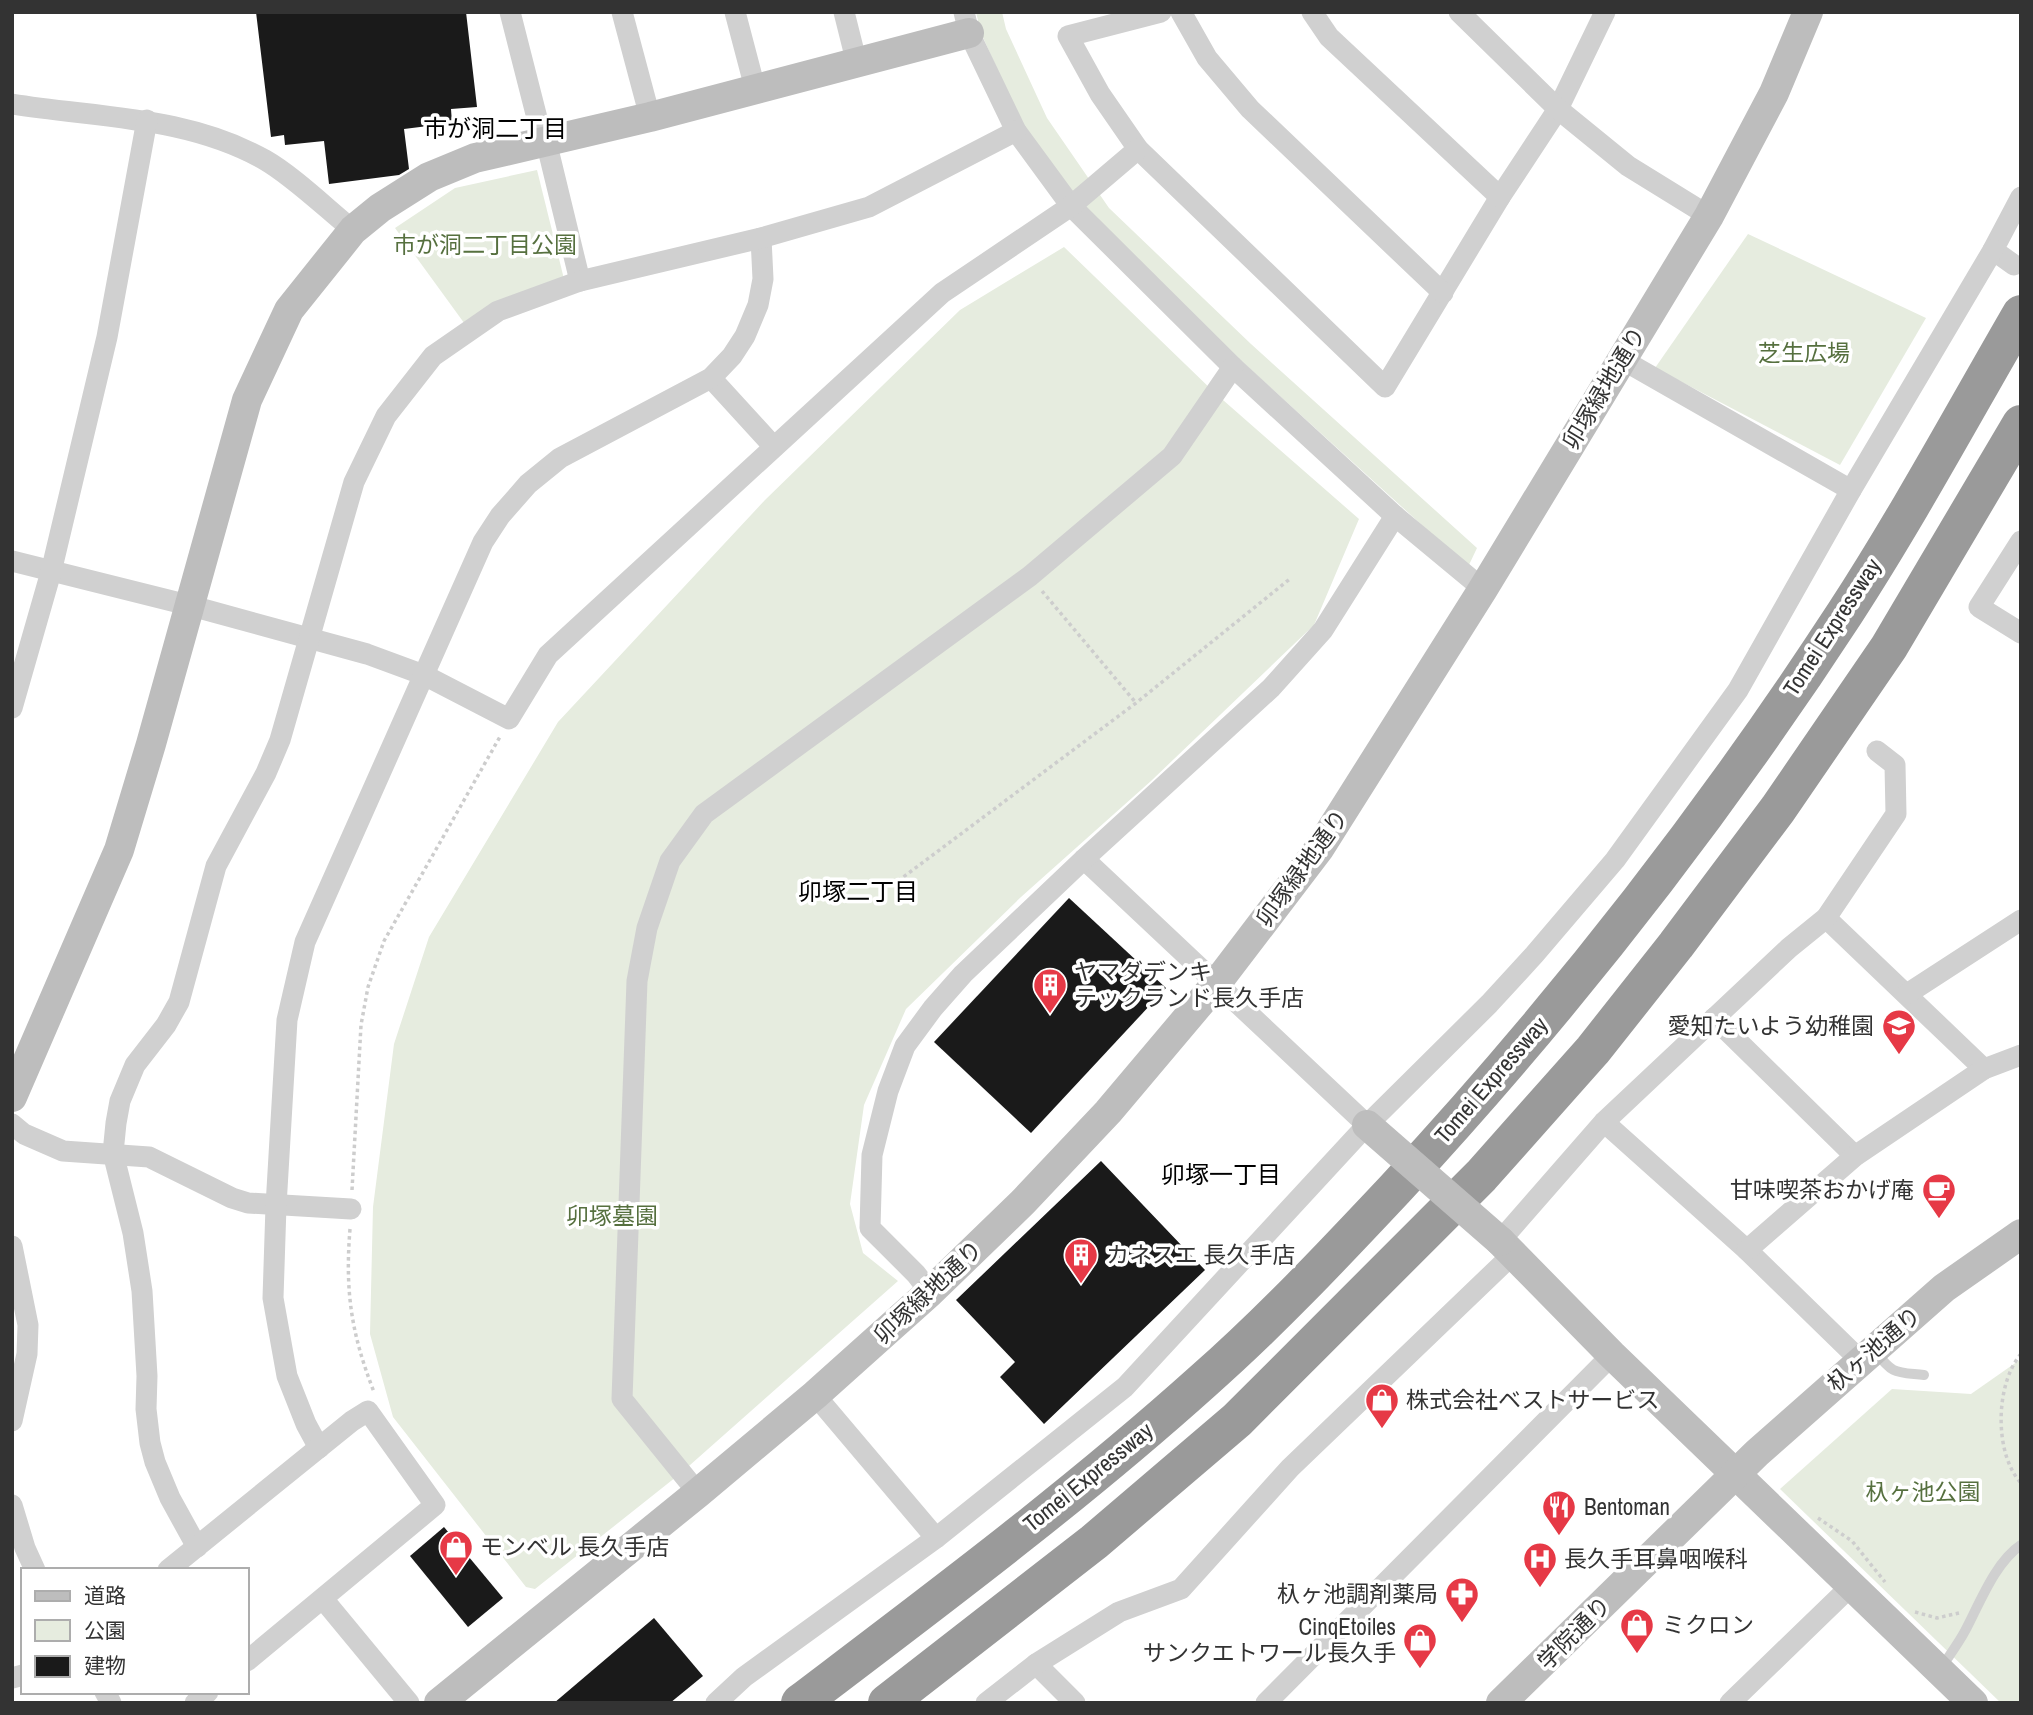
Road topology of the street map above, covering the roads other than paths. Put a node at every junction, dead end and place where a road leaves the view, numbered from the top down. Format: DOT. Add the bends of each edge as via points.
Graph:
graph roads {
  1 [pos="510,12"];
  2 [pos="622,12"];
  3 [pos="735,12"];
  4 [pos="844,12"];
  5 [pos="1161,12"];
  6 [pos="1181,12"];
  7 [pos="1312,12"];
  8 [pos="1459,12"];
  9 [pos="1605,12"];
  10 [pos="1808,12"];
  11 [pos="967,23"];
  12 [pos="857,64"];
  13 [pos="755,88"];
  14 [pos="12,104"];
  15 [pos="1558,109"];
  16 [pos="650,117"];
  17 [pos="147,120"];
  18 [pos="1016,131"];
  19 [pos="546,141"];
  20 [pos="1138,149"];
  21 [pos="1500,197"];
  22 [pos="2021,197"];
  23 [pos="1071,206"];
  24 [pos="1709,216"];
  25 [pos="353,230"];
  26 [pos="761,238"];
  27 [pos="1993,250"];
  28 [pos="2014,265"];
  29 [pos="580,281"];
  30 [pos="1443,293"];
  31 [pos="2021,314"];
  32 [pos="1621,359"];
  33 [pos="1233,367"];
  34 [pos="711,378"];
  35 [pos="2021,424"];
  36 [pos="774,447"];
  37 [pos="1851,490"];
  38 [pos="1395,516"];
  39 [pos="2021,541"];
  40 [pos="12,561"];
  41 [pos="51,572"];
  42 [pos="1483,589"];
  43 [pos="188,605"];
  44 [pos="2021,633"];
  45 [pos="308,638"];
  46 [pos="424,675"];
  47 [pos="12,708"];
  48 [pos="1877,751"];
  49 [pos="1084,859"];
  50 [pos="1826,918"];
  51 [pos="2021,920"];
  52 [pos="1216,984"];
  53 [pos="1907,994"];
  54 [pos="1714,1018"];
  55 [pos="2021,1055"];
  56 [pos="1984,1069"];
  57 [pos="12,1097"];
  58 [pos="1604,1122"];
  59 [pos="12,1124"];
  60 [pos="1367,1125"];
  61 [pos="113,1153"];
  62 [pos="1855,1156"];
  63 [pos="276,1206"];
  64 [pos="351,1209"];
  65 [pos="2021,1234"];
  66 [pos="12,1246"];
  67 [pos="1506,1248"];
  68 [pos="1746,1250"];
  69 [pos="930,1292"];
  70 [pos="1867,1354"];
  71 [pos="1612,1355"];
  72 [pos="1924,1375"];
  73 [pos="815,1395"];
  74 [pos="12,1421"];
  75 [pos="319,1448"];
  76 [pos="1735,1474"];
  77 [pos="698,1493"];
  78 [pos="12,1505"];
  79 [pos="936,1538"];
  80 [pos="2021,1545"];
  81 [pos="197,1547"];
  82 [pos="18,1550"];
  83 [pos="33,1568"];
  84 [pos="171,1568"];
  85 [pos="1852,1586"];
  86 [pos="323,1599"];
  87 [pos="248,1660"];
  88 [pos="1036,1664"];
  89 [pos="1954,1691"];
  90 [pos="409,1703"];
  91 [pos="439,1703"];
  92 [pos="716,1703"];
  93 [pos="800,1703"];
  94 [pos="887,1703"];
  95 [pos="986,1703"];
  96 [pos="1075,1703"];
  97 [pos="1266,1703"];
  98 [pos="1501,1703"];
  99 [pos="1730,1703"];
  1 -- 19 [label="street"];
  2 -- 16 [label="street"];
  3 -- 13 [label="street"];
  4 -- 12 [label="street"];
  5 -- 20 [label="street" via="1068,36"];
  6 -- 30 [label="street" via="1207,58 1250,109"];
  7 -- 21 [label="street" via="1329,37"];
  8 -- 15 [label="street"];
  9 -- 15 [label="street"];
  10 -- 24 [label="street, 卯塚緑地通り" via="1774,93"];
  11 -- 12 [label="street"];
  11 -- 18 [label="street"];
  12 -- 13 [label="street"];
  13 -- 16 [label="street"];
  14 -- 17 [label="street"];
  15 -- 21 [label="street"];
  15 -- 24 [label="street" via="1628,166"];
  16 -- 19 [label="street"];
  17 -- 25 [label="street" via="215,136 267,161"];
  17 -- 41 [label="street" via="107,337"];
  18 -- 23 [label="street"];
  18 -- 26 [label="street" via="869,207"];
  19 -- 25 [label="street" via="475,158 429,177"];
  19 -- 29 [label="street"];
  20 -- 23 [label="street"];
  20 -- 30 [label="street" via="1385,387"];
  21 -- 30 [label="street"];
  22 -- 27 [label="street"];
  23 -- 33 [label="street"];
  23 -- 36 [label="street" via="942,293"];
  24 -- 32 [label="street, 卯塚緑地通り"];
  25 -- 43 [label="street" via="289,310 247,400"];
  26 -- 29 [label="street"];
  26 -- 34 [label="street" via="763,279 758,305 745,336"];
  27 -- 28 [label="street"];
  27 -- 37 [label="street"];
  29 -- 45 [label="street" via="498,311 433,355 386,416 354,482"];
  31 -- 93 [label="highway, Tomei Expressway" via="1845,612 1725,786 1549,1013 1451,1128 1333,1255 1205,1380 1073,1492"];
  32 -- 37 [label="street"];
  32 -- 42 [label="street, 卯塚緑地通り"];
  33 -- 38 [label="street"];
  33 -- 77 [label="street" via="1172,456 1030,576 704,814 670,861 647,928 637,981 622,1399"];
  34 -- 36 [label="street"];
  34 -- 46 [label="street" via="582,444 528,484 483,542"];
  35 -- 94 [label="highway" via="1889,647 1778,809 1593,1050 1481,1176 1237,1420 1094,1542"];
  36 -- 46 [label="street" via="548,655 509,719"];
  37 -- 60 [label="street" via="1738,690 1615,860 1489,1004"];
  38 -- 42 [label="street"];
  38 -- 49 [label="street" via="1323,630 1272,688"];
  39 -- 44 [label="street" via="1979,607"];
  40 -- 41 [label="street"];
  41 -- 43 [label="street"];
  41 -- 47 [label="street"];
  42 -- 52 [label="street, 卯塚緑地通り" via="1319,849"];
  43 -- 45 [label="street"];
  43 -- 57 [label="street" via="119,850"];
  45 -- 46 [label="street" via="367,653"];
  45 -- 61 [label="street" via="280,740 216,866 179,1002 127,1082"];
  46 -- 63 [label="street" via="305,942 287,1020"];
  48 -- 50 [label="street" via="1895,765 1896,814"];
  49 -- 52 [label="street"];
  49 -- 69 [label="street" via="933,1008 905,1046 888,1091 872,1155 870,1228"];
  50 -- 53 [label="street"];
  50 -- 54 [label="street"];
  51 -- 53 [label="street"];
  52 -- 60 [label="street"];
  52 -- 69 [label="street, 卯塚緑地通り" via="1108,1112"];
  53 -- 56 [label="street"];
  54 -- 58 [label="street"];
  54 -- 62 [label="street"];
  55 -- 56 [label="street"];
  56 -- 62 [label="street"];
  58 -- 67 [label="street"];
  58 -- 68 [label="street"];
  59 -- 61 [label="street" via="24,1135 63,1151"];
  60 -- 67 [label="street, bridge"];
  60 -- 79 [label="street" via="1125,1387"];
  61 -- 63 [label="street" via="149,1157 232,1198"];
  61 -- 81 [label="street" via="142,1291 150,1443 170,1498"];
  62 -- 68 [label="street"];
  63 -- 64 [label="street"];
  63 -- 75 [label="street" via="273,1298 287,1377"];
  65 -- 70 [label="street, 杁ヶ池通り" via="1944,1288"];
  66 -- 74 [label="street" via="28,1325 27,1354"];
  67 -- 71 [label="street"];
  67 -- 88 [label="street" via="1290,1468 1181,1589 1119,1612"];
  68 -- 70 [label="street"];
  69 -- 73 [label="street, 卯塚緑地通り"];
  70 -- 72 [label="lane" via="1895,1372"];
  70 -- 76 [label="street, 杁ヶ池通り"];
  71 -- 76 [label="street"];
  71 -- 97 [label="street"];
  73 -- 77 [label="street, 卯塚緑地通り"];
  73 -- 79 [label="street"];
  75 -- 81 [label="street"];
  75 -- 86 [label="street" via="368,1411 435,1505"];
  76 -- 85 [label="street"];
  76 -- 98 [label="street, 学院通り"];
  77 -- 91 [label="street, 卯塚緑地通り"];
  78 -- 82 [label="street"];
  79 -- 92 [label="street" via="744,1677"];
  80 -- 89 [label="lane" via="2007,1558 1975,1610 1965,1632"];
  81 -- 84 [label="street"];
  82 -- 83 [label="street"];
  85 -- 89 [label="street"];
  85 -- 99 [label="street"];
  86 -- 87 [label="street"];
  86 -- 90 [label="street"];
  88 -- 95 [label="street"];
  88 -- 96 [label="street"];
}
